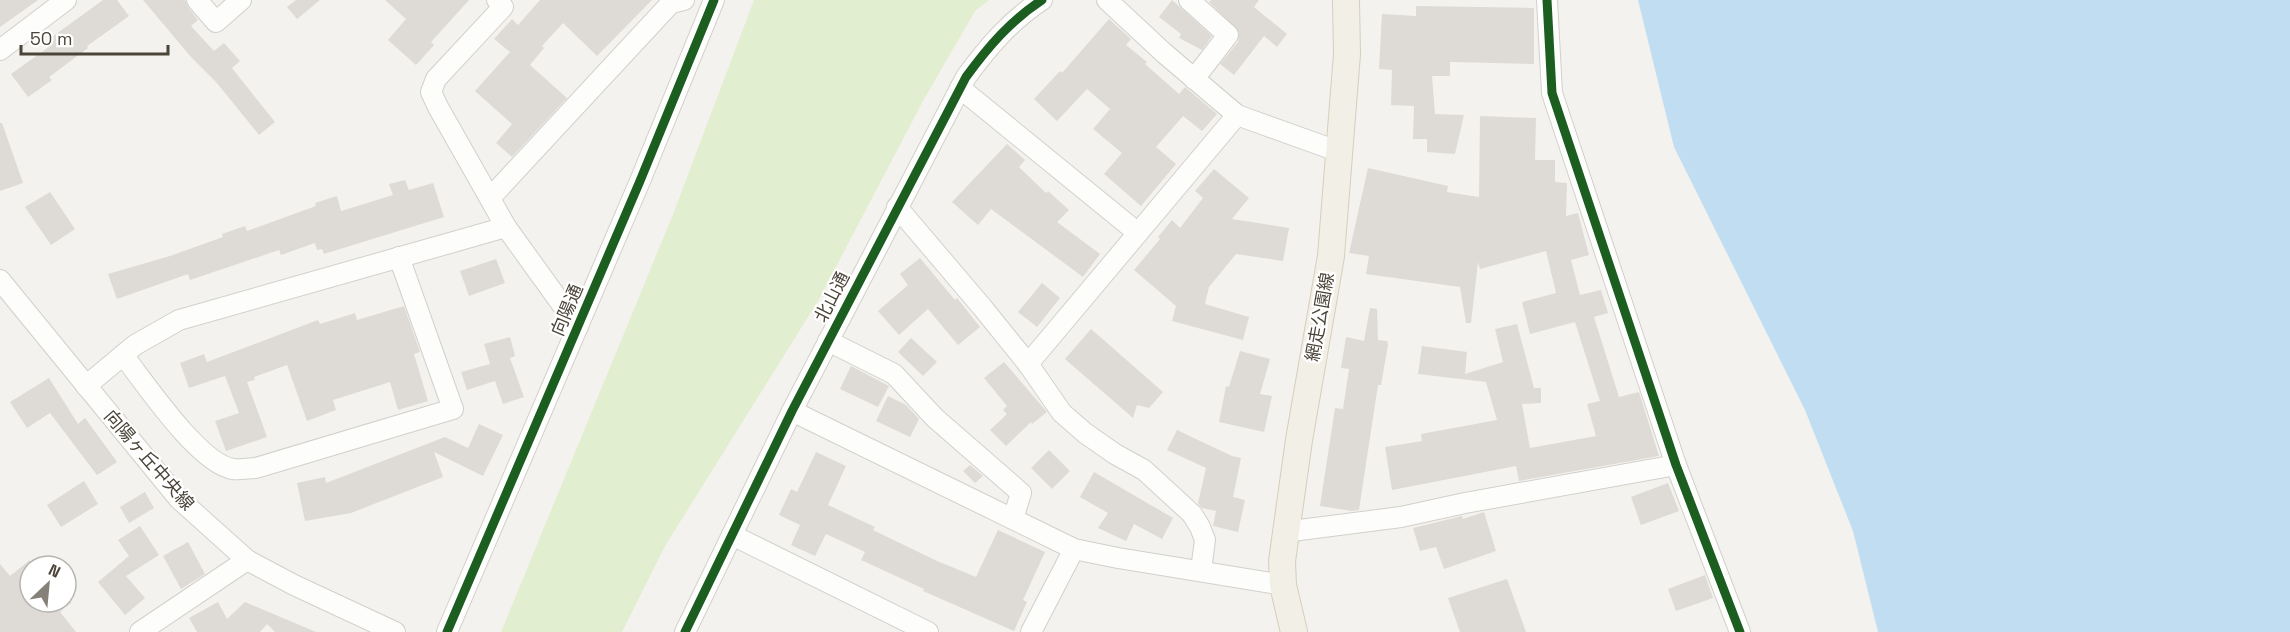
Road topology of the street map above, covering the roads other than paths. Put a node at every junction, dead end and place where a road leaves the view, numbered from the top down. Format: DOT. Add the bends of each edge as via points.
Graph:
graph roads {
  1 [pos="66,0"];
  2 [pos="196,0"];
  3 [pos="241,0"];
  4 [pos="684,0"];
  5 [pos="714,0"];
  6 [pos="1042,0"];
  7 [pos="1107,0"];
  8 [pos="1189,0"];
  9 [pos="1346,0"];
  10 [pos="1547,0"];
  11 [pos="503,2"];
  12 [pos="0,50"];
  13 [pos="1194,79"];
  14 [pos="960,88"];
  15 [pos="1237,115"];
  16 [pos="1340,152"];
  17 [pos="490,198"];
  18 [pos="897,207"];
  19 [pos="506,227"];
  20 [pos="1138,233"];
  21 [pos="399,257"];
  22 [pos="0,280"];
  23 [pos="578,327"];
  24 [pos="828,341"];
  25 [pos="123,355"];
  26 [pos="1028,364"];
  27 [pos="86,386"];
  28 [pos="792,411"];
  29 [pos="1676,465"];
  30 [pos="1013,519"];
  31 [pos="1284,532"];
  32 [pos="732,535"];
  33 [pos="1074,549"];
  34 [pos="247,560"];
  35 [pos="1201,570"];
  36 [pos="1284,585"];
  37 [pos="140,632"];
  38 [pos="396,632"];
  39 [pos="447,632"];
  40 [pos="685,632"];
  41 [pos="928,632"];
  42 [pos="1031,632"];
  43 [pos="1294,632"];
  44 [pos="1740,632"];
  1 -- 12 [label="street"];
  2 -- 3 [label="street" via="216,22"];
  4 -- 17 [label="street" via="671,3"];
  5 -- 23 [label="street, 向陽通"];
  6 -- 14 [label="street, 北山通" via="1004,30"];
  7 -- 13 [label="street"];
  8 -- 13 [label="street" via="1228,35"];
  9 -- 16 [label="main road, 網走公園線" via="1347,54"];
  10 -- 29 [label="street" via="1552,93"];
  11 -- 17 [label="street" via="436,79 431,92"];
  13 -- 15 [label="street"];
  14 -- 18 [label="street, 北山通"];
  14 -- 20 [label="street"];
  15 -- 16 [label="street"];
  15 -- 20 [label="street"];
  16 -- 31 [label="main road, 網走公園線" via="1331,256"];
  17 -- 19 [label="street"];
  18 -- 24 [label="street, 北山通"];
  18 -- 26 [label="street"];
  19 -- 21 [label="street"];
  19 -- 23 [label="street"];
  20 -- 26 [label="street"];
  21 -- 25 [label="street" via="179,320"];
  21 -- 25 [label="street" via="453,410 256,468 233,469 210,459 192,442"];
  22 -- 27 [label="street, 向陽ヶ丘中央線"];
  23 -- 39 [label="street, 向陽通"];
  24 -- 28 [label="street, 北山通"];
  24 -- 30 [label="street" via="894,374 935,417 1021,493"];
  25 -- 27 [label="street"];
  26 -- 35 [label="street" via="1062,413 1115,454 1144,470 1192,514 1205,540"];
  27 -- 34 [label="street, 向陽ヶ丘中央線" via="179,499"];
  28 -- 30 [label="street"];
  28 -- 32 [label="street, 北山通"];
  29 -- 31 [label="street" via="1401,517"];
  29 -- 44 [label="street"];
  30 -- 33 [label="street"];
  31 -- 36 [label="main road, 網走公園線"];
  32 -- 40 [label="street, 北山通"];
  32 -- 41 [label="street"];
  33 -- 35 [label="street"];
  33 -- 42 [label="street"];
  34 -- 37 [label="street"];
  34 -- 38 [label="street, 向陽ヶ丘中央線"];
  35 -- 36 [label="street"];
  36 -- 43 [label="main road, 網走公園線"];
}
